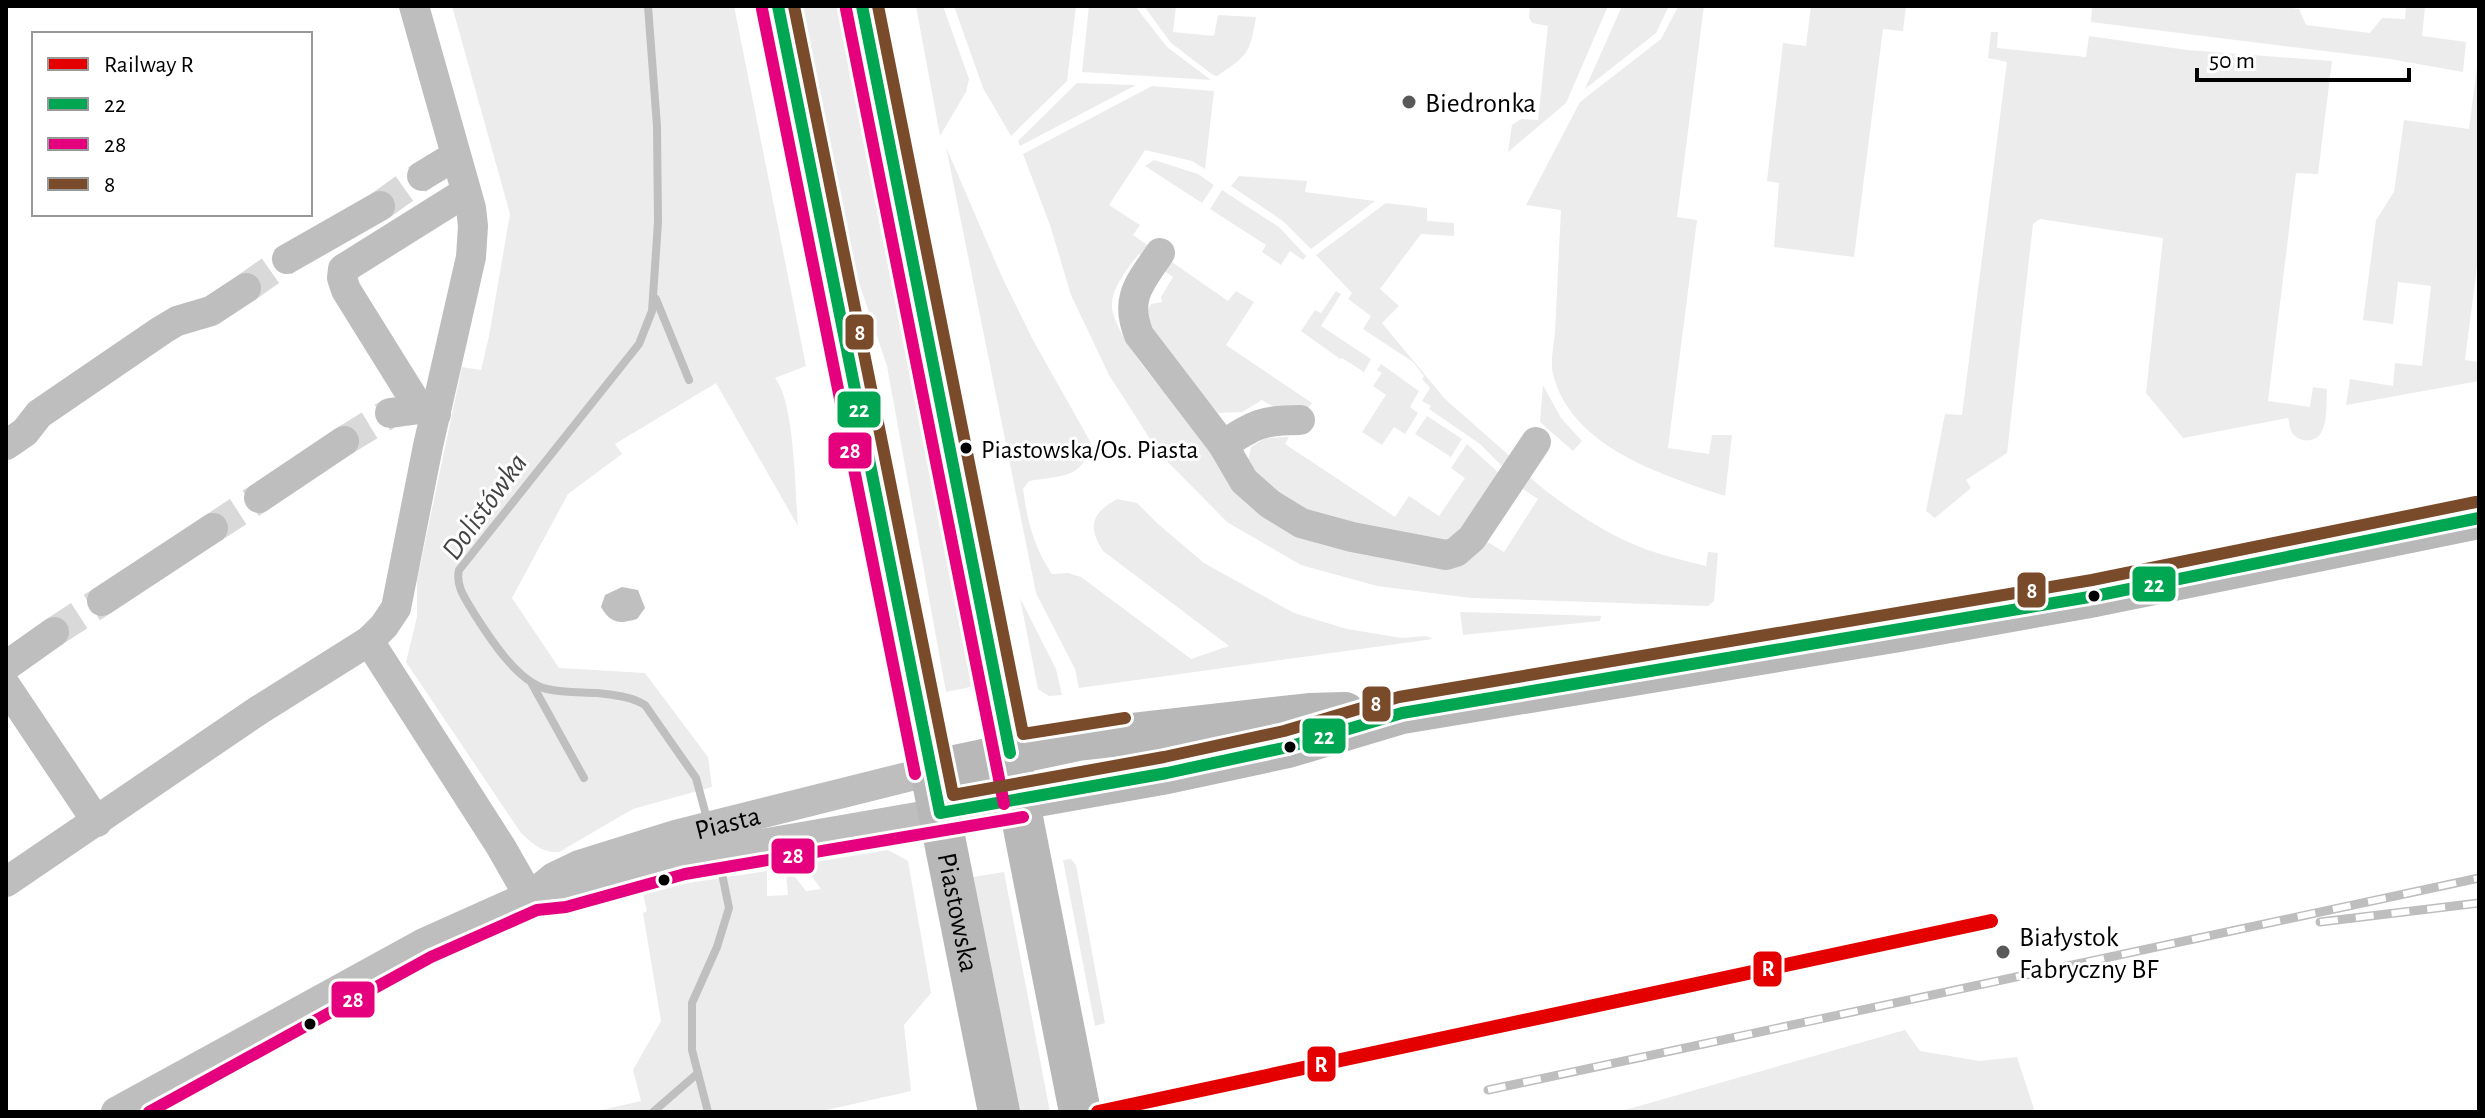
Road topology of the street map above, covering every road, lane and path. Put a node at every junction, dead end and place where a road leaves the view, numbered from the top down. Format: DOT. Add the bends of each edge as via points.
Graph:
graph roads {
  1 [pos="414,6"];
  2 [pos="778,6"];
  3 [pos="862,6"];
  4 [pos="455,156"];
  5 [pos="422,176"];
  6 [pos="466,192"];
  7 [pos="380,206"];
  8 [pos="1160,253"];
  9 [pos="287,259"];
  10 [pos="246,288"];
  11 [pos="428,411"];
  12 [pos="390,413"];
  13 [pos="1300,420"];
  14 [pos="344,441"];
  15 [pos="1536,442"];
  16 [pos="6,445"];
  17 [pos="1223,445"];
  18 [pos="259,498"];
  19 [pos="2479,518"];
  20 [pos="213,528"];
  21 [pos="102,601"];
  22 [pos="54,632"];
  23 [pos="369,641"];
  24 [pos="6,666"];
  25 [pos="6,686"];
  26 [pos="1402,713"];
  27 [pos="1163,730"];
  28 [pos="1010,753"];
  29 [pos="931,771"];
  30 [pos="1167,773"];
  31 [pos="1020,801"];
  32 [pos="940,813"];
  33 [pos="97,822"];
  34 [pos="741,833"];
  35 [pos="6,882"];
  36 [pos="531,895"];
  37 [pos="116,1112"];
  38 [pos="999,1112"];
  39 [pos="1080,1112"];
  1 -- 4 [label="street"];
  2 -- 29 [label="main road, Piastowska"];
  3 -- 28 [label="main road"];
  4 -- 5 [label="street"];
  4 -- 6 [label="street"];
  6 -- 11 [label="street" via="473,226 471,257"];
  6 -- 11 [label="street" via="343,269 346,290"];
  7 -- 9 [label="street"];
  8 -- 17 [label="street" via="1138,286 1133,319 1139,335"];
  10 -- 16 [label="street" via="211,311 162,330 39,414"];
  11 -- 12 [label="street"];
  11 -- 23 [label="street" via="396,608"];
  13 -- 17 [label="street" via="1269,420"];
  14 -- 18 [label="street"];
  15 -- 17 [label="street" via="1472,538 1446,555 1301,523 1244,481"];
  19 -- 26 [label="main road" via="2049,604"];
  20 -- 21 [label="street"];
  22 -- 24 [label="street"];
  23 -- 33 [label="street"];
  23 -- 36 [label="street"];
  25 -- 33 [label="street"];
  26 -- 27 [label="main road" via="1309,714"];
  26 -- 30 [label="main road" via="1302,743"];
  27 -- 28 [label="main road"];
  27 -- 30 [label="main road" via="1152,755"];
  28 -- 29 [label="main road"];
  28 -- 31 [label="main road"];
  29 -- 32 [label="main road, Piastowska"];
  29 -- 34 [label="street, Piasta"];
  30 -- 31 [label="main road"];
  31 -- 32 [label="main road"];
  31 -- 39 [label="main road"];
  32 -- 34 [label="street, Piasta"];
  32 -- 38 [label="main road, Piastowska"];
  33 -- 35 [label="street"];
  34 -- 36 [label="street, Piasta" via="678,846 562,892"];
  36 -- 37 [label="street, Piasta" via="424,943"];
}
